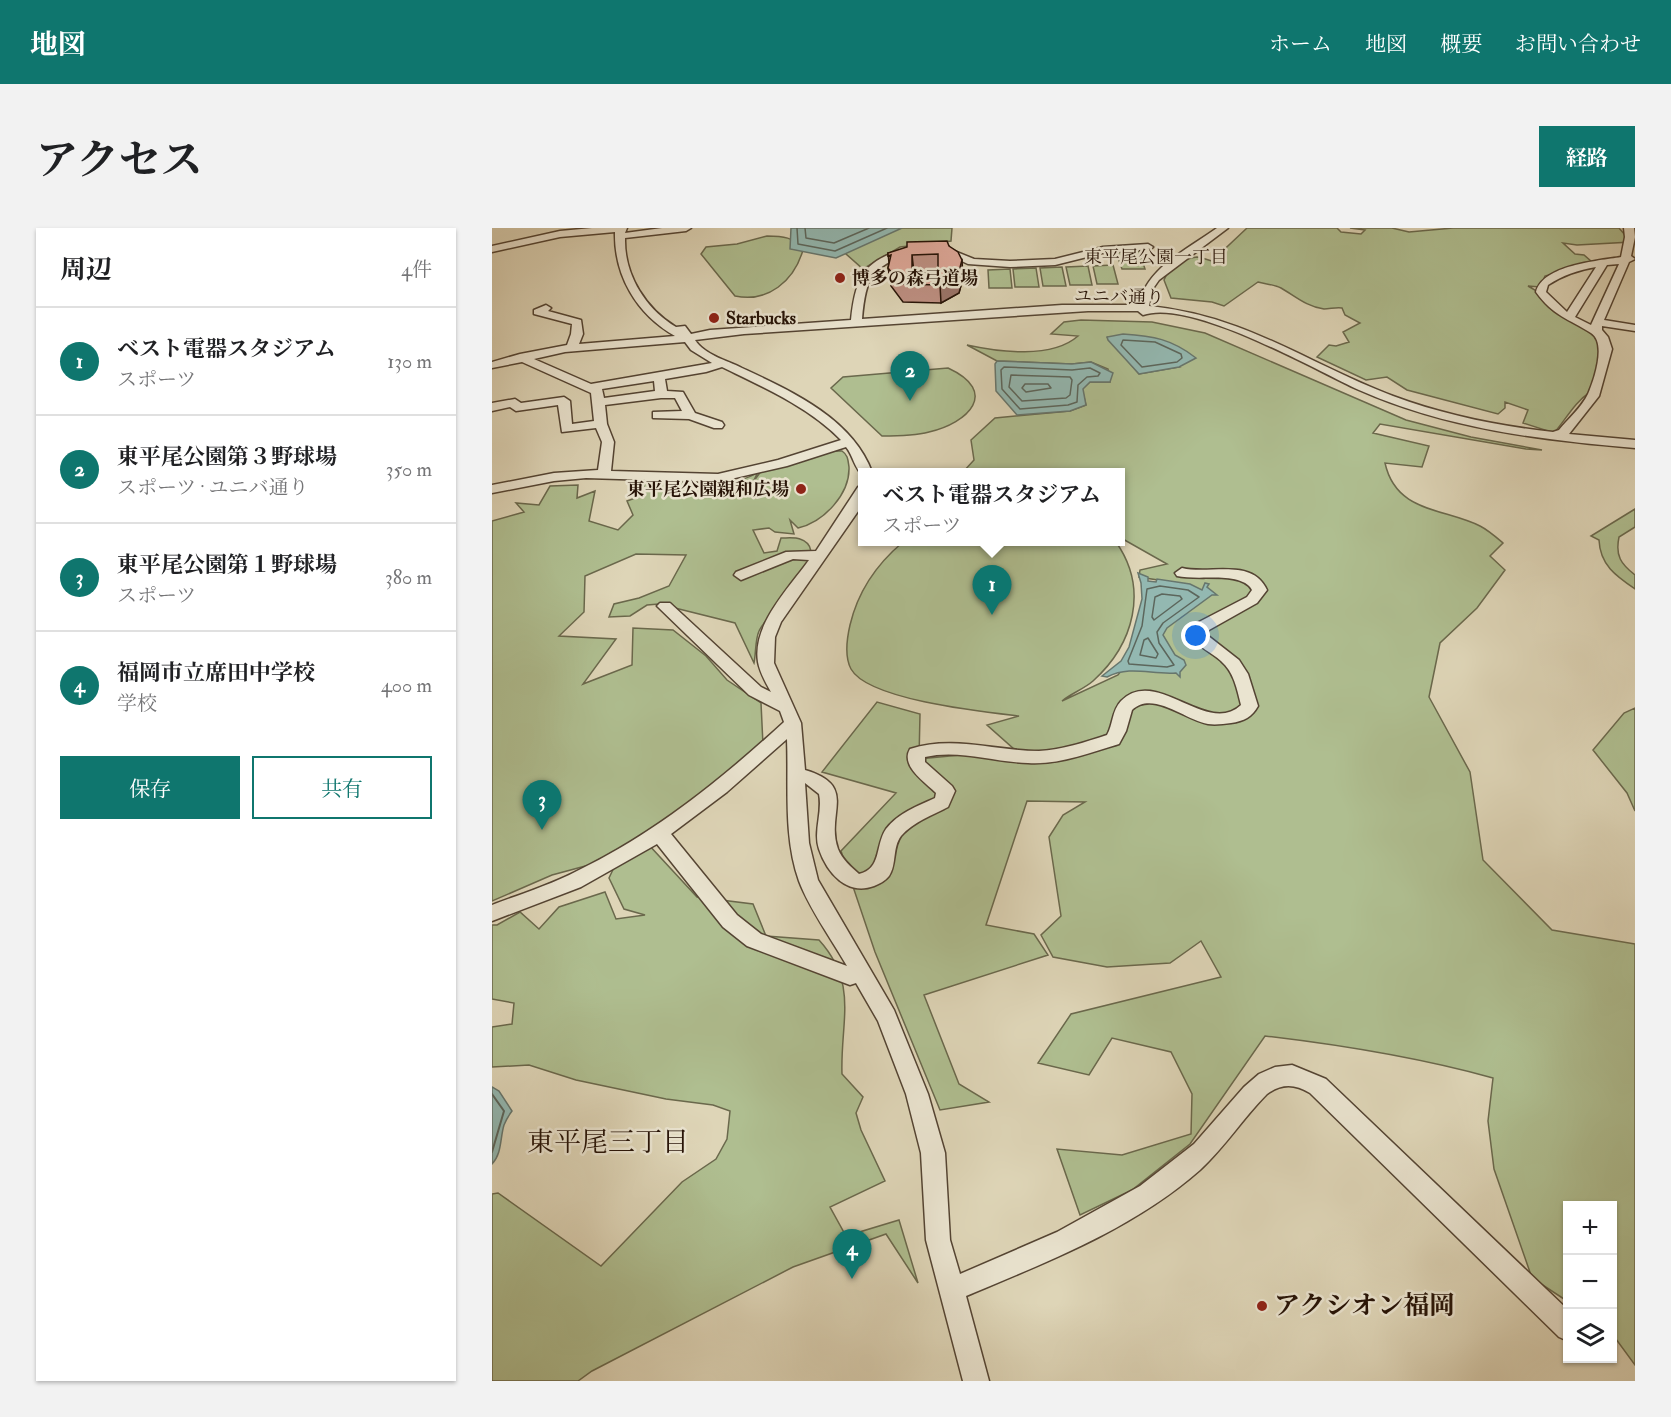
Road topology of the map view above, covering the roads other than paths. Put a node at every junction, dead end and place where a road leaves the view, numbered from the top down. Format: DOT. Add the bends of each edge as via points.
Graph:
graph roads {
  1 [pos="686,228"];
  2 [pos="1223,228"];
  3 [pos="1632,229"];
  4 [pos="623,230"];
  5 [pos="1634,243"];
  6 [pos="1148,247"];
  7 [pos="492,249"];
  8 [pos="1632,257"];
  9 [pos="1602,259"];
  10 [pos="1629,271"];
  11 [pos="546,308"];
  12 [pos="1143,310"];
  13 [pos="1569,318"];
  14 [pos="856,323"];
  15 [pos="1596,326"];
  16 [pos="1634,329"];
  17 [pos="688,338"];
  18 [pos="572,348"];
  19 [pos="520,357"];
  20 [pos="722,363"];
  21 [pos="492,365"];
  22 [pos="659,376"];
  23 [pos="593,387"];
  24 [pos="661,394"];
  25 [pos="598,402"];
  26 [pos="492,407"];
  27 [pos="690,415"];
  28 [pos="657,416"];
  29 [pos="601,424"];
  30 [pos="718,425"];
  31 [pos="1551,440"];
  32 [pos="849,442"];
  33 [pos="1635,444"];
  34 [pos="1635,451"];
  35 [pos="864,468"];
  36 [pos="604,473"];
  37 [pos="492,489"];
  38 [pos="858,499"];
  39 [pos="821,556"];
  40 [pos="1182,573"];
  41 [pos="741,574"];
  42 [pos="665,606"];
  43 [pos="789,715"];
  44 [pos="796,774"];
  45 [pos="660,834"];
  46 [pos="492,913"];
  47 [pos="860,971"];
  48 [pos="950,1290"];
  49 [pos="1563,1323"];
  50 [pos="976,1381"];
  1 -- 4 [label="street"];
  2 -- 12 [label="street" via="1155,278 1147,290"];
  3 -- 5 [label="street"];
  4 -- 7 [label="street" via="560,234"];
  4 -- 17 [label="street" via="621,258 627,278 645,305 672,331"];
  5 -- 8 [label="street"];
  6 -- 14 [label="street" via="1103,250 1055,262 1010,264 972,262 944,250 927,248 894,255 868,271 860,285"];
  8 -- 9 [label="street"];
  8 -- 10 [label="street"];
  9 -- 13 [label="street"];
  9 -- 13 [label="street" via="1569,269 1543,284 1547,300"];
  10 -- 15 [label="street"];
  11 -- 18 [label="street" via="538,312 577,322"];
  12 -- 14 [label="street, ユニバ通り" via="1101,307"];
  12 -- 17 [label="street, ユニバ通り"];
  12 -- 31 [label="street, ユニバ通り" via="1218,327 1383,402 1430,419 1497,435"];
  13 -- 15 [label="street"];
  14 -- 17 [label="street, ユニバ通り" via="710,333"];
  15 -- 16 [label="street"];
  15 -- 31 [label="street" via="1606,348 1593,396 1563,433"];
  17 -- 18 [label="street"];
  17 -- 20 [label="street" via="695,348"];
  18 -- 19 [label="street"];
  19 -- 21 [label="street"];
  19 -- 23 [label="street" via="578,385"];
  20 -- 22 [label="street"];
  20 -- 32 [label="street" via="798,401"];
  22 -- 23 [label="street"];
  22 -- 24 [label="street"];
  23 -- 25 [label="street"];
  24 -- 25 [label="street"];
  24 -- 27 [label="street" via="679,395"];
  25 -- 29 [label="street"];
  26 -- 29 [label="street" via="564,401 566,429"];
  27 -- 28 [label="street"];
  27 -- 30 [label="street"];
  29 -- 36 [label="street" via="608,442"];
  31 -- 33 [label="street, ユニバ通り"];
  31 -- 34 [label="street, ユニバ通り"];
  32 -- 35 [label="street"];
  32 -- 36 [label="street" via="718,478"];
  36 -- 37 [label="street"];
  38 -- 39 [label="street"];
  39 -- 41 [label="street" via="791,555"];
  39 -- 43 [label="street" via="774,621 764,647 768,672"];
  40 -- 44 [label="street" via="1245,575 1260,590 1258,595 1202,627 1199,636 1237,667 1250,705 1239,716 1205,718 1163,700 1136,699 1128,703 1113,740 1059,754 1041,757 923,749 916,753 917,764 942,785 945,797 892,833 887,862 878,875 867,881 856,882 843,873 827,846 831,807 826,792 813,778"];
  42 -- 43 [label="street" via="755,692"];
  43 -- 44 [label="street"];
  43 -- 45 [label="street" via="764,752"];
  44 -- 47 [label="street" via="804,867"];
  45 -- 46 [label="street" via="587,875"];
  45 -- 47 [label="street" via="730,921 754,940 850,976"];
  47 -- 48 [label="street" via="887,1017 926,1121 933,1153 938,1240"];
  48 -- 49 [label="street" via="1120,1214 1175,1176 1217,1137 1261,1086 1289,1075 1318,1086"];
  48 -- 50 [label="street"];
}
